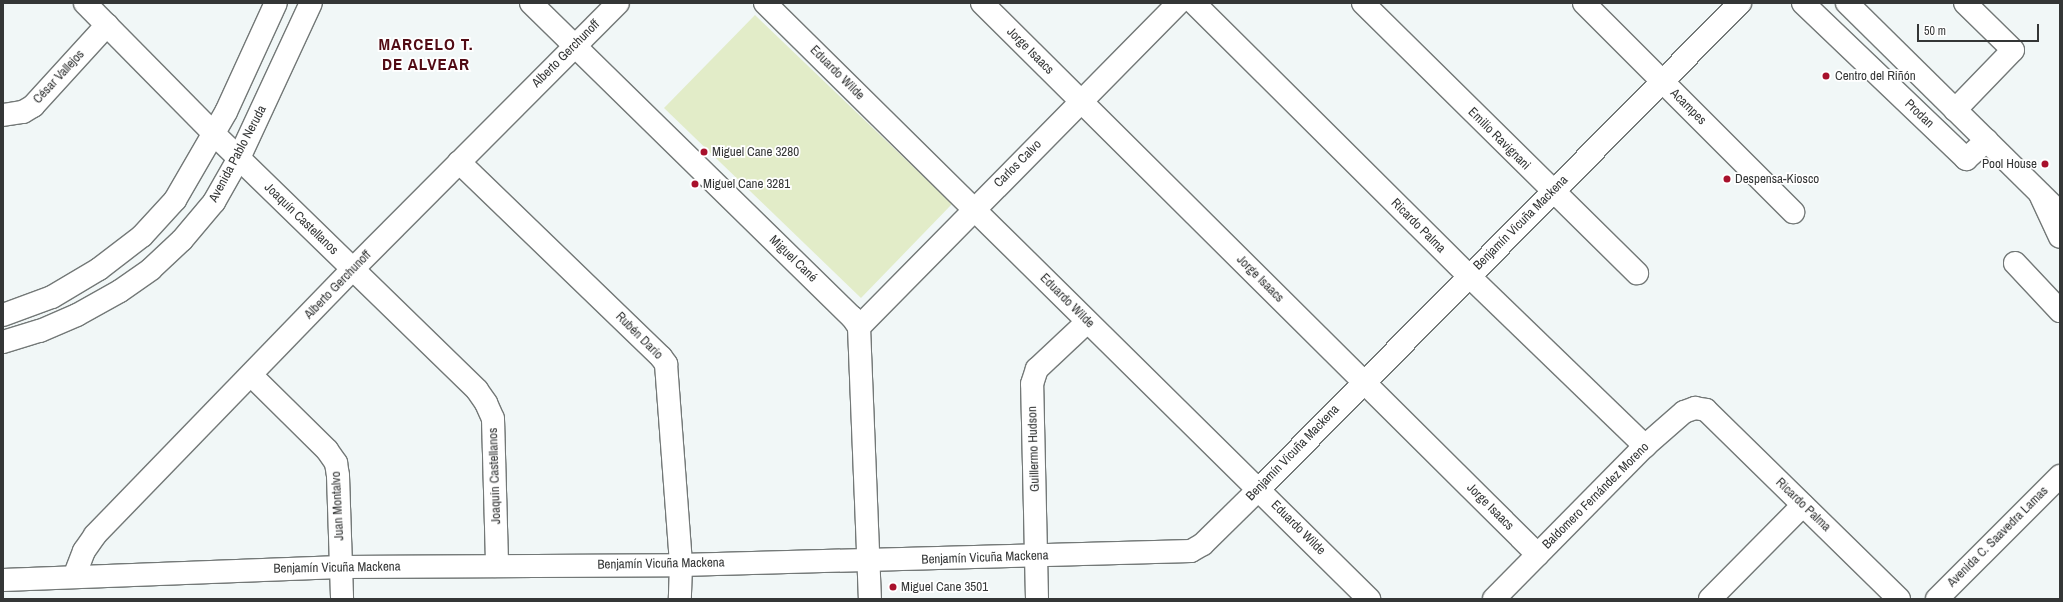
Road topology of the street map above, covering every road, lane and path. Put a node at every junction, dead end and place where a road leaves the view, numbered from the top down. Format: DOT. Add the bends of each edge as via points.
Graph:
graph roads {
  1 [pos="85,3"];
  2 [pos="276,3"];
  3 [pos="311,3"];
  4 [pos="531,3"];
  5 [pos="618,3"];
  6 [pos="765,3"];
  7 [pos="982,3"];
  8 [pos="1179,3"];
  9 [pos="1194,3"];
  10 [pos="1363,3"];
  11 [pos="1584,3"];
  12 [pos="1740,3"];
  13 [pos="1803,3"];
  14 [pos="1847,3"];
  15 [pos="1965,3"];
  16 [pos="107,25"];
  17 [pos="574,46"];
  18 [pos="1662,81"];
  19 [pos="1082,102"];
  20 [pos="1955,110"];
  21 [pos="3,115"];
  22 [pos="214,134"];
  23 [pos="1986,140"];
  24 [pos="239,158"];
  25 [pos="459,162"];
  26 [pos="1552,192"];
  27 [pos="2039,193"];
  28 [pos="974,208"];
  29 [pos="1793,212"];
  30 [pos="2060,213"];
  31 [pos="2060,237"];
  32 [pos="2014,264"];
  33 [pos="353,268"];
  34 [pos="1636,273"];
  35 [pos="1469,276"];
  36 [pos="2060,311"];
  37 [pos="3,315"];
  38 [pos="1087,322"];
  39 [pos="859,327"];
  40 [pos="3,342"];
  41 [pos="251,375"];
  42 [pos="1364,382"];
  43 [pos="1706,410"];
  44 [pos="1645,446"];
  45 [pos="2060,476"];
  46 [pos="1259,489"];
  47 [pos="1803,505"];
  48 [pos="1538,555"];
  49 [pos="1036,556"];
  50 [pos="868,561"];
  51 [pos="681,565"];
  52 [pos="497,566"];
  53 [pos="341,567"];
  54 [pos="74,577"];
  55 [pos="3,580"];
  56 [pos="342,599"];
  57 [pos="680,599"];
  58 [pos="870,599"];
  59 [pos="1037,599"];
  60 [pos="1369,599"];
  61 [pos="1494,599"];
  62 [pos="1710,599"];
  63 [pos="1899,599"];
  64 [pos="1937,599"];
  1 -- 16 [label="street, Joaquín Castellanos"];
  2 -- 22 [label="street"];
  3 -- 24 [label="street, Avenida Pablo Neruda"];
  4 -- 17 [label="street, Miguel Cané"];
  5 -- 17 [label="street, Alberto Gerchunoff"];
  6 -- 28 [label="street, Eduardo Wilde"];
  7 -- 19 [label="street, Jorge Isaacs"];
  8 -- 19 [label="street, Carlos Calvo"];
  9 -- 35 [label="street, Ricardo Palma"];
  10 -- 26 [label="street, Emilio Ravignani"];
  11 -- 18 [label="street, Acampes"];
  12 -- 18 [label="street, Benjamín Vicuña Mackena"];
  13 -- 23 [label="street, Prodan" via="1966,159"];
  14 -- 20 [label="street"];
  15 -- 20 [label="street" via="2013,50"];
  16 -- 21 [label="street, César Vallejos" via="33,106 23,112"];
  16 -- 22 [label="street, Joaquín Castellanos"];
  17 -- 25 [label="street, Alberto Gerchunoff"];
  17 -- 39 [label="street, Miguel Cané" via="852,317"];
  18 -- 26 [label="street, Benjamín Vicuña Mackena"];
  18 -- 29 [label="street, Acampes"];
  19 -- 28 [label="street, Carlos Calvo"];
  19 -- 42 [label="street, Jorge Isaacs"];
  20 -- 23 [label="street"];
  22 -- 24 [label="street, Joaquín Castellanos"];
  22 -- 37 [label="street" via="175,200 142,236 99,269 59,293"];
  23 -- 27 [label="street"];
  24 -- 33 [label="street, Joaquín Castellanos"];
  24 -- 40 [label="street, Avenida Pablo Neruda" via="214,202 182,240 151,268 120,291 77,315 40,331"];
  25 -- 33 [label="street, Alberto Gerchunoff"];
  25 -- 51 [label="street, Rubén Darío" via="662,357 666,364"];
  26 -- 34 [label="street, Emilio Ravignani"];
  26 -- 35 [label="street, Benjamín Vicuña Mackena"];
  27 -- 30 [label="street"];
  27 -- 31 [label="street"];
  28 -- 38 [label="street, Eduardo Wilde"];
  28 -- 39 [label="street, Carlos Calvo"];
  32 -- 36 [label="street"];
  33 -- 41 [label="street, Alberto Gerchunoff"];
  33 -- 52 [label="street, Joaquín Castellanos" via="477,390 486,403 493,419"];
  35 -- 42 [label="street, Benjamín Vicuña Mackena"];
  35 -- 44 [label="street, Ricardo Palma"];
  38 -- 46 [label="street, Eduardo Wilde"];
  38 -- 49 [label="street, Guillermo Hudson" via="1037,369 1033,380"];
  39 -- 50 [label="street"];
  41 -- 53 [label="street, Juan Montalvo" via="327,450 336,463"];
  41 -- 54 [label="street, Alberto Gerchunoff" via="96,535 84,551"];
  42 -- 46 [label="street, Benjamín Vicuña Mackena"];
  42 -- 48 [label="street, Jorge Isaacs"];
  43 -- 44 [label="street, Baldomero Fernández Moreno" via="1695,408 1684,412"];
  43 -- 47 [label="street, Ricardo Palma"];
  44 -- 48 [label="street, Baldomero Fernández Moreno"];
  45 -- 64 [label="street, Avenida C. Saavedra Lamas"];
  46 -- 49 [label="street, Benjamín Vicuña Mackena" via="1203,544 1191,551"];
  46 -- 60 [label="street, Eduardo Wilde"];
  47 -- 62 [label="street"];
  47 -- 63 [label="street, Ricardo Palma"];
  48 -- 61 [label="street, Baldomero Fernández Moreno"];
  49 -- 50 [label="street, Benjamín Vicuña Mackena"];
  49 -- 59 [label="street, Guillermo Hudson"];
  50 -- 51 [label="street, Benjamín Vicuña Mackena"];
  50 -- 58 [label="street"];
  51 -- 52 [label="street, Benjamín Vicuña Mackena"];
  51 -- 57 [label="street, Rubén Darío"];
  52 -- 53 [label="street, Benjamín Vicuña Mackena"];
  53 -- 54 [label="street, Benjamín Vicuña Mackena"];
  53 -- 56 [label="street, Juan Montalvo"];
  54 -- 55 [label="street, Benjamín Vicuña Mackena"];
}
